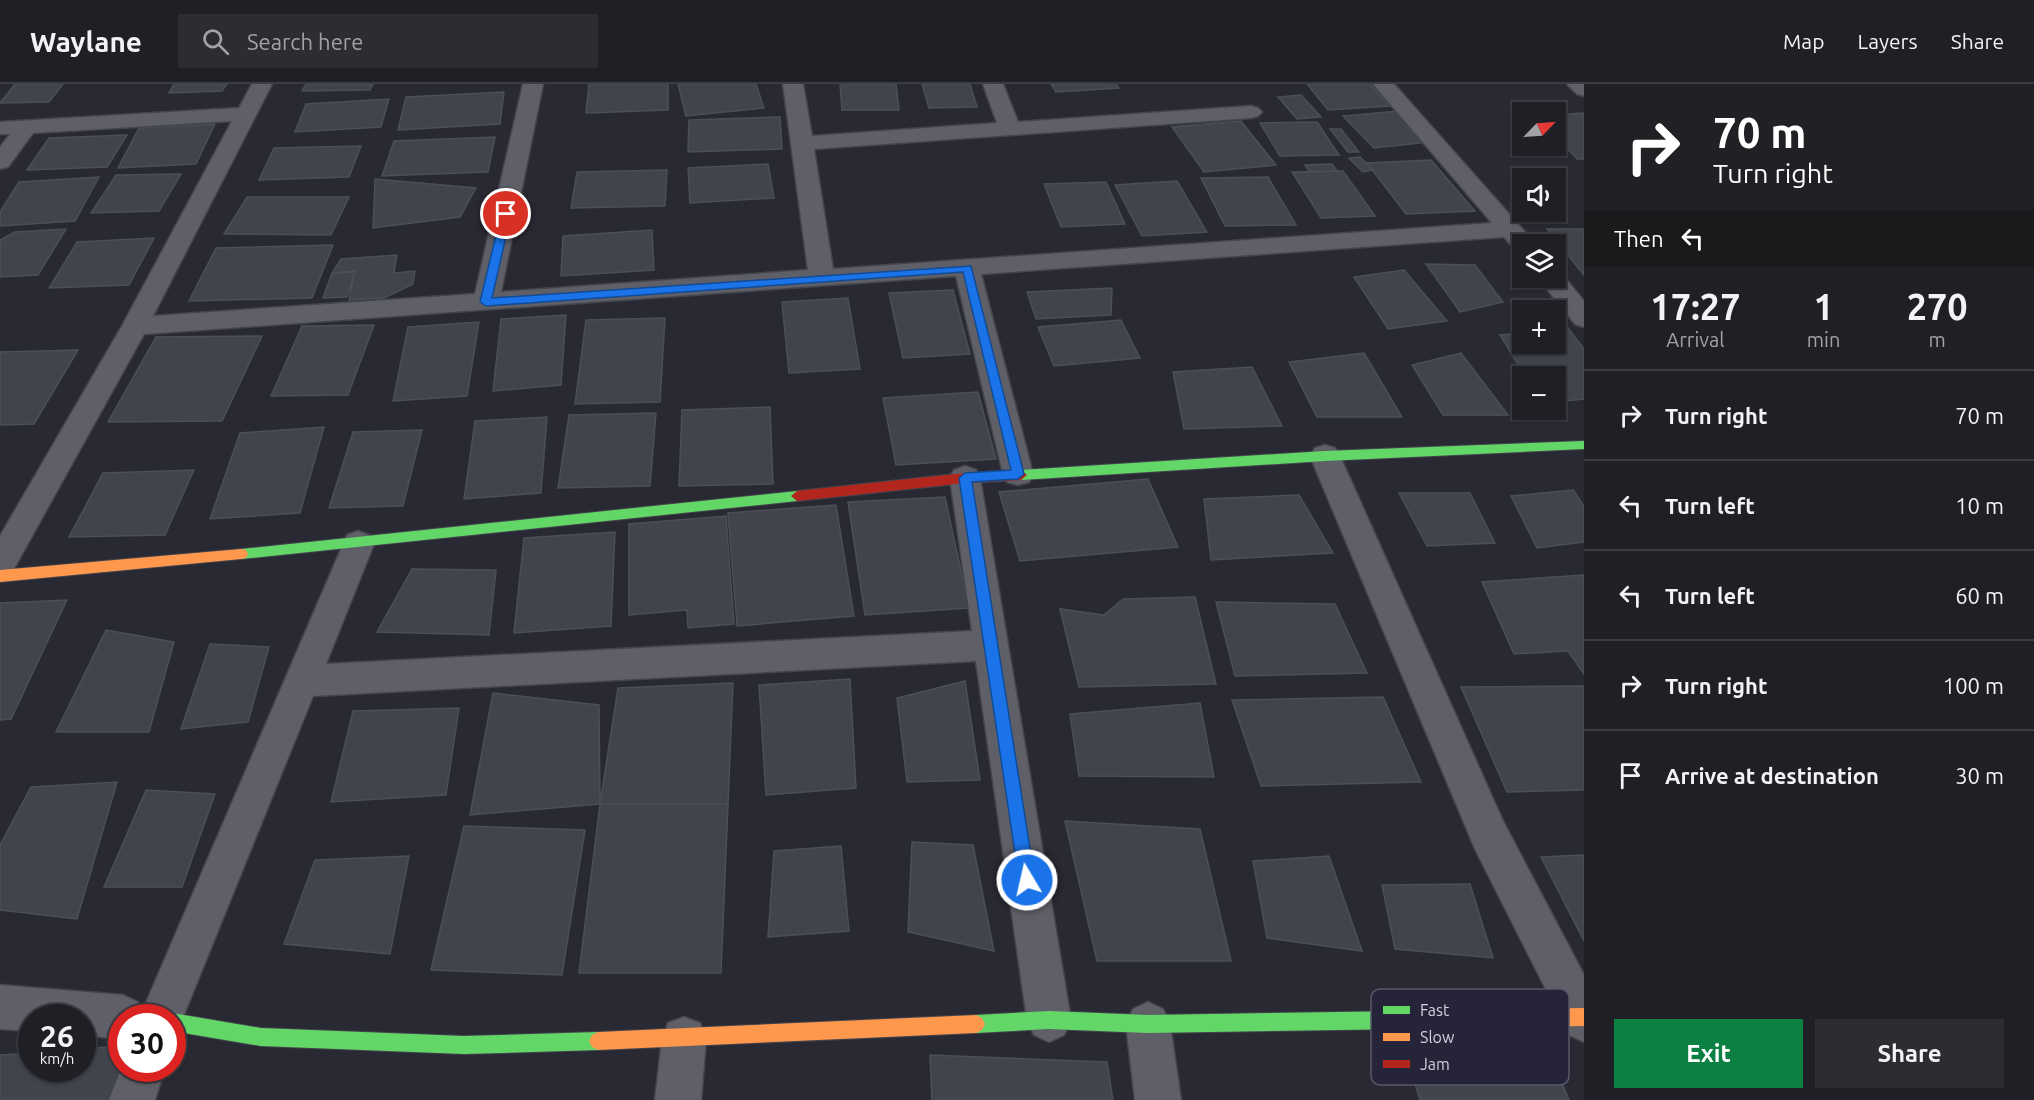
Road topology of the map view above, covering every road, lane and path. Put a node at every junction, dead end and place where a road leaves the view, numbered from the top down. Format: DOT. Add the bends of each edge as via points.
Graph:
graph roads {
  1 [pos="262,84"];
  2 [pos="533,84"];
  3 [pos="793,84"];
  4 [pos="993,84"];
  5 [pos="1383,84"];
  6 [pos="1577,84"];
  7 [pos="1584,90"];
  8 [pos="1251,112"];
  9 [pos="247,114"];
  10 [pos="27,126"];
  11 [pos="1009,127"];
  12 [pos="0,128"];
  13 [pos="802,143"];
  14 [pos="0,162"];
  15 [pos="1514,234"];
  16 [pos="1512,237"];
  17 [pos="967,268"];
  18 [pos="822,279"];
  19 [pos="1559,288"];
  20 [pos="486,302"];
  21 [pos="1584,318"];
  22 [pos="135,326"];
  23 [pos="1584,445"];
  24 [pos="1325,456"];
  25 [pos="1018,474"];
  26 [pos="965,478"];
  27 [pos="358,544"];
  28 [pos="0,565"];
  29 [pos="0,576"];
  30 [pos="991,645"];
  31 [pos="302,681"];
  32 [pos="1568,989"];
  33 [pos="1569,991"];
  34 [pos="167,1004"];
  35 [pos="0,1007"];
  36 [pos="108,1016"];
  37 [pos="1583,1018"];
  38 [pos="1049,1020"];
  39 [pos="1371,1021"];
  40 [pos="186,1024"];
  41 [pos="1148,1024"];
  42 [pos="684,1039"];
  43 [pos="138,1082"];
  44 [pos="132,1100"];
  45 [pos="678,1100"];
  46 [pos="1158,1100"];
  1 -- 9 [label="street"];
  2 -- 20 [label="street"];
  3 -- 13 [label="street"];
  4 -- 11 [label="street"];
  5 -- 15 [label="street"];
  6 -- 7 [label="street"];
  8 -- 11 [label="street"];
  9 -- 10 [label="street"];
  9 -- 22 [label="street"];
  10 -- 12 [label="street"];
  10 -- 14 [label="street"];
  11 -- 13 [label="street"];
  13 -- 18 [label="street"];
  16 -- 17 [label="street"];
  17 -- 18 [label="street"];
  17 -- 25 [label="street"];
  18 -- 20 [label="street"];
  19 -- 21 [label="street"];
  20 -- 22 [label="street"];
  22 -- 28 [label="street"];
  23 -- 24 [label="street"];
  24 -- 25 [label="street"];
  24 -- 32 [label="street" via="1489,835"];
  25 -- 26 [label="street"];
  26 -- 27 [label="street"];
  26 -- 30 [label="street"];
  27 -- 29 [label="street"];
  27 -- 31 [label="street"];
  30 -- 31 [label="street"];
  30 -- 38 [label="street"];
  31 -- 34 [label="street"];
  33 -- 37 [label="street"];
  35 -- 36 [label="street"];
  38 -- 41 [label="street"];
  38 -- 42 [label="street"];
  39 -- 41 [label="street"];
  40 -- 42 [label="street" via="261,1036 464,1045"];
  41 -- 46 [label="street"];
  42 -- 45 [label="street"];
  43 -- 44 [label="street"];
}
